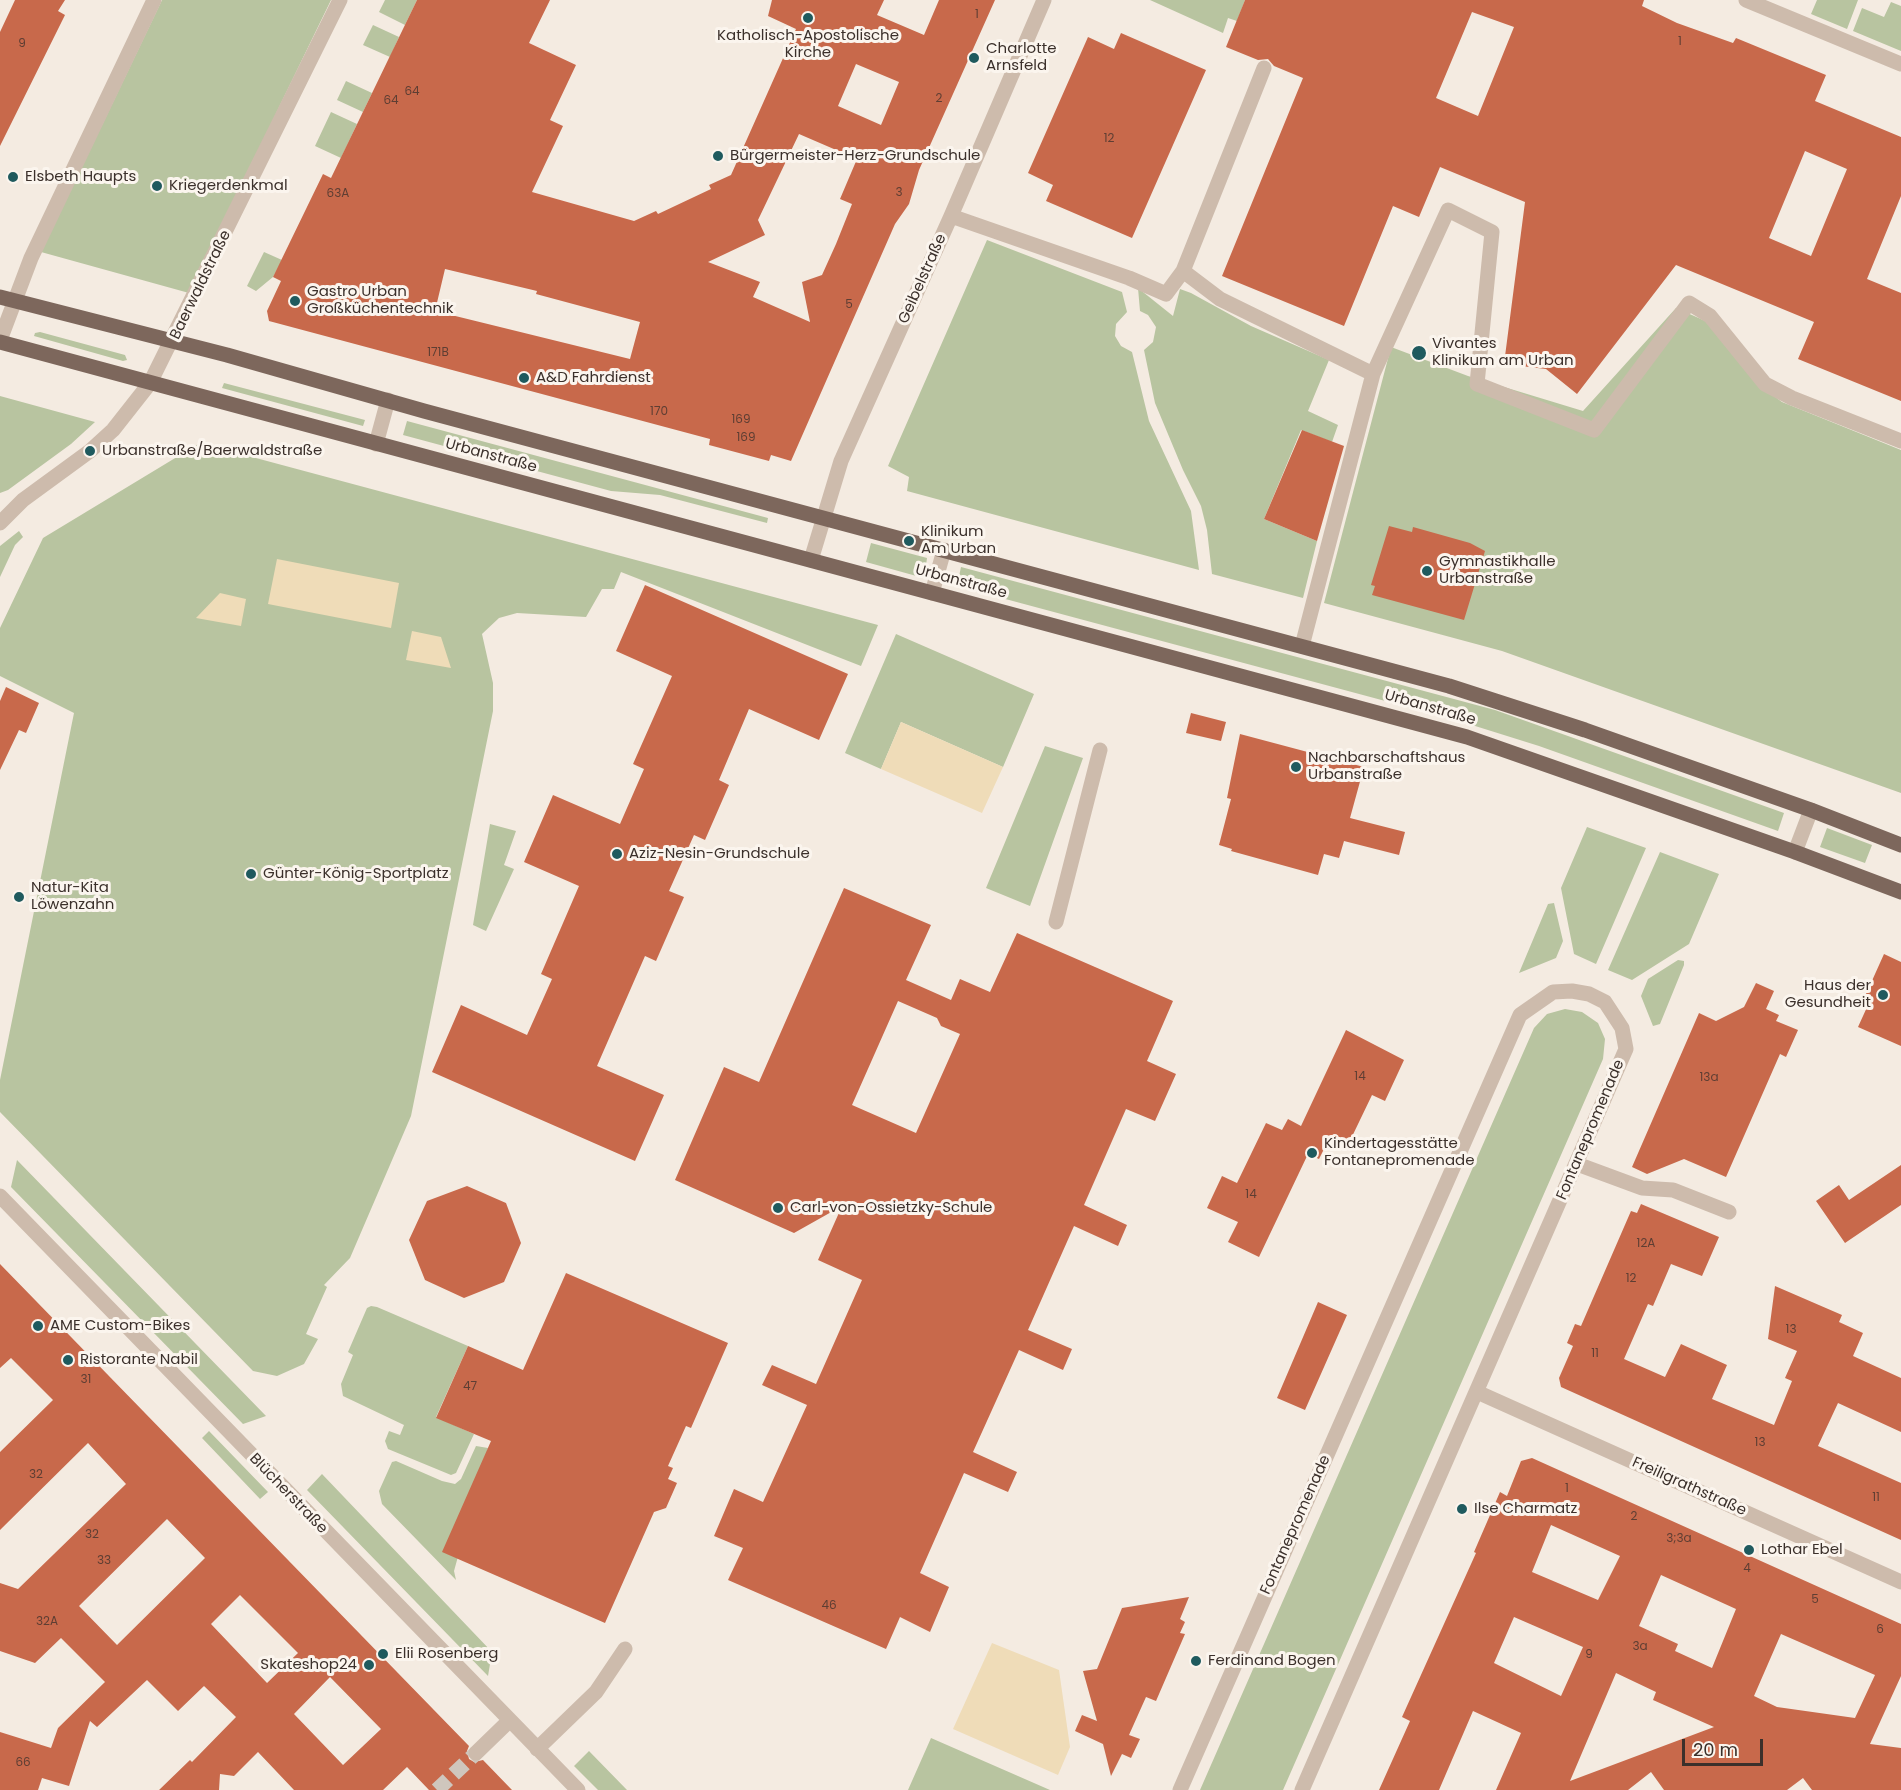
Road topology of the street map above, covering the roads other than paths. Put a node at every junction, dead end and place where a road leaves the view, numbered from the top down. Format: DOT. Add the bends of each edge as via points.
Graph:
graph roads {
  1 [pos="154,0"];
  2 [pos="340,0"];
  3 [pos="1044,0"];
  4 [pos="1746,0"];
  5 [pos="1901,64"];
  6 [pos="1263,68"];
  7 [pos="951,216"];
  8 [pos="1183,271"];
  9 [pos="7,299"];
  10 [pos="0,341"];
  11 [pos="173,341"];
  12 [pos="1373,374"];
  13 [pos="150,383"];
  14 [pos="388,400"];
  15 [pos="1901,441"];
  16 [pos="376,444"];
  17 [pos="822,518"];
  18 [pos="0,523"];
  19 [pos="944,550"];
  20 [pos="811,560"];
  21 [pos="932,593"];
  22 [pos="1302,646"];
  23 [pos="1100,750"];
  24 [pos="1811,810"];
  25 [pos="1901,845"];
  26 [pos="1796,852"];
  27 [pos="1901,892"];
  28 [pos="1056,922"];
  29 [pos="1577,1164"];
  30 [pos="0,1196"];
  31 [pos="1729,1212"];
  32 [pos="1477,1392"];
  33 [pos="1901,1582"];
  34 [pos="625,1649"];
  35 [pos="509,1720"];
  36 [pos="537,1749"];
  37 [pos="476,1753"];
  38 [pos="578,1790"];
  39 [pos="1180,1790"];
  40 [pos="1302,1790"];
  1 -- 9 [label="street" via="31,258"];
  2 -- 11 [label="street, Baerwaldstraße"];
  3 -- 7 [label="street, Geibelstraße"];
  4 -- 5 [label="street"];
  6 -- 8 [label="street"];
  7 -- 8 [label="street" via="1166,294"];
  7 -- 17 [label="street, Geibelstraße" via="841,461"];
  8 -- 12 [label="street" via="1220,299"];
  9 -- 10 [label="street"];
  9 -- 11 [label="main road, Urbanstraße"];
  10 -- 13 [label="main road, Urbanstraße"];
  11 -- 13 [label="street, Baerwaldstraße"];
  11 -- 14 [label="main road, Urbanstraße"];
  12 -- 15 [label="street" via="1448,210 1492,232 1477,384 1594,430 1689,303 1710,316 1765,384"];
  12 -- 22 [label="street"];
  13 -- 16 [label="main road, Urbanstraße"];
  13 -- 18 [label="street, Baerwaldstraße" via="113,430 23,500"];
  14 -- 16 [label="street"];
  14 -- 17 [label="main road, Urbanstraße"];
  16 -- 20 [label="main road, Urbanstraße"];
  17 -- 19 [label="main road, Urbanstraße"];
  17 -- 20 [label="street, Geibelstraße"];
  19 -- 21 [label="street"];
  19 -- 22 [label="main road, Urbanstraße"];
  20 -- 21 [label="main road, Urbanstraße"];
  21 -- 26 [label="main road, Urbanstraße" via="1467,737"];
  22 -- 24 [label="main road, Urbanstraße" via="1504,702"];
  23 -- 28 [label="street"];
  24 -- 25 [label="main road, Urbanstraße"];
  24 -- 26 [label="street"];
  26 -- 27 [label="main road, Urbanstraße"];
  29 -- 31 [label="street" via="1642,1188 1673,1190"];
  29 -- 32 [label="street, Fontanepromenade"];
  29 -- 39 [label="street, Fontanepromenade" via="1626,1049 1622,1028 1605,1002 1589,994 1553,992 1520,1015"];
  30 -- 35 [label="street, Blücherstraße"];
  32 -- 33 [label="street, Freiligrathstraße"];
  32 -- 40 [label="street, Fontanepromenade"];
  34 -- 36 [label="street" via="596,1692"];
  35 -- 36 [label="street, Blücherstraße"];
  35 -- 37 [label="street"];
  36 -- 38 [label="street, Blücherstraße"];
}
